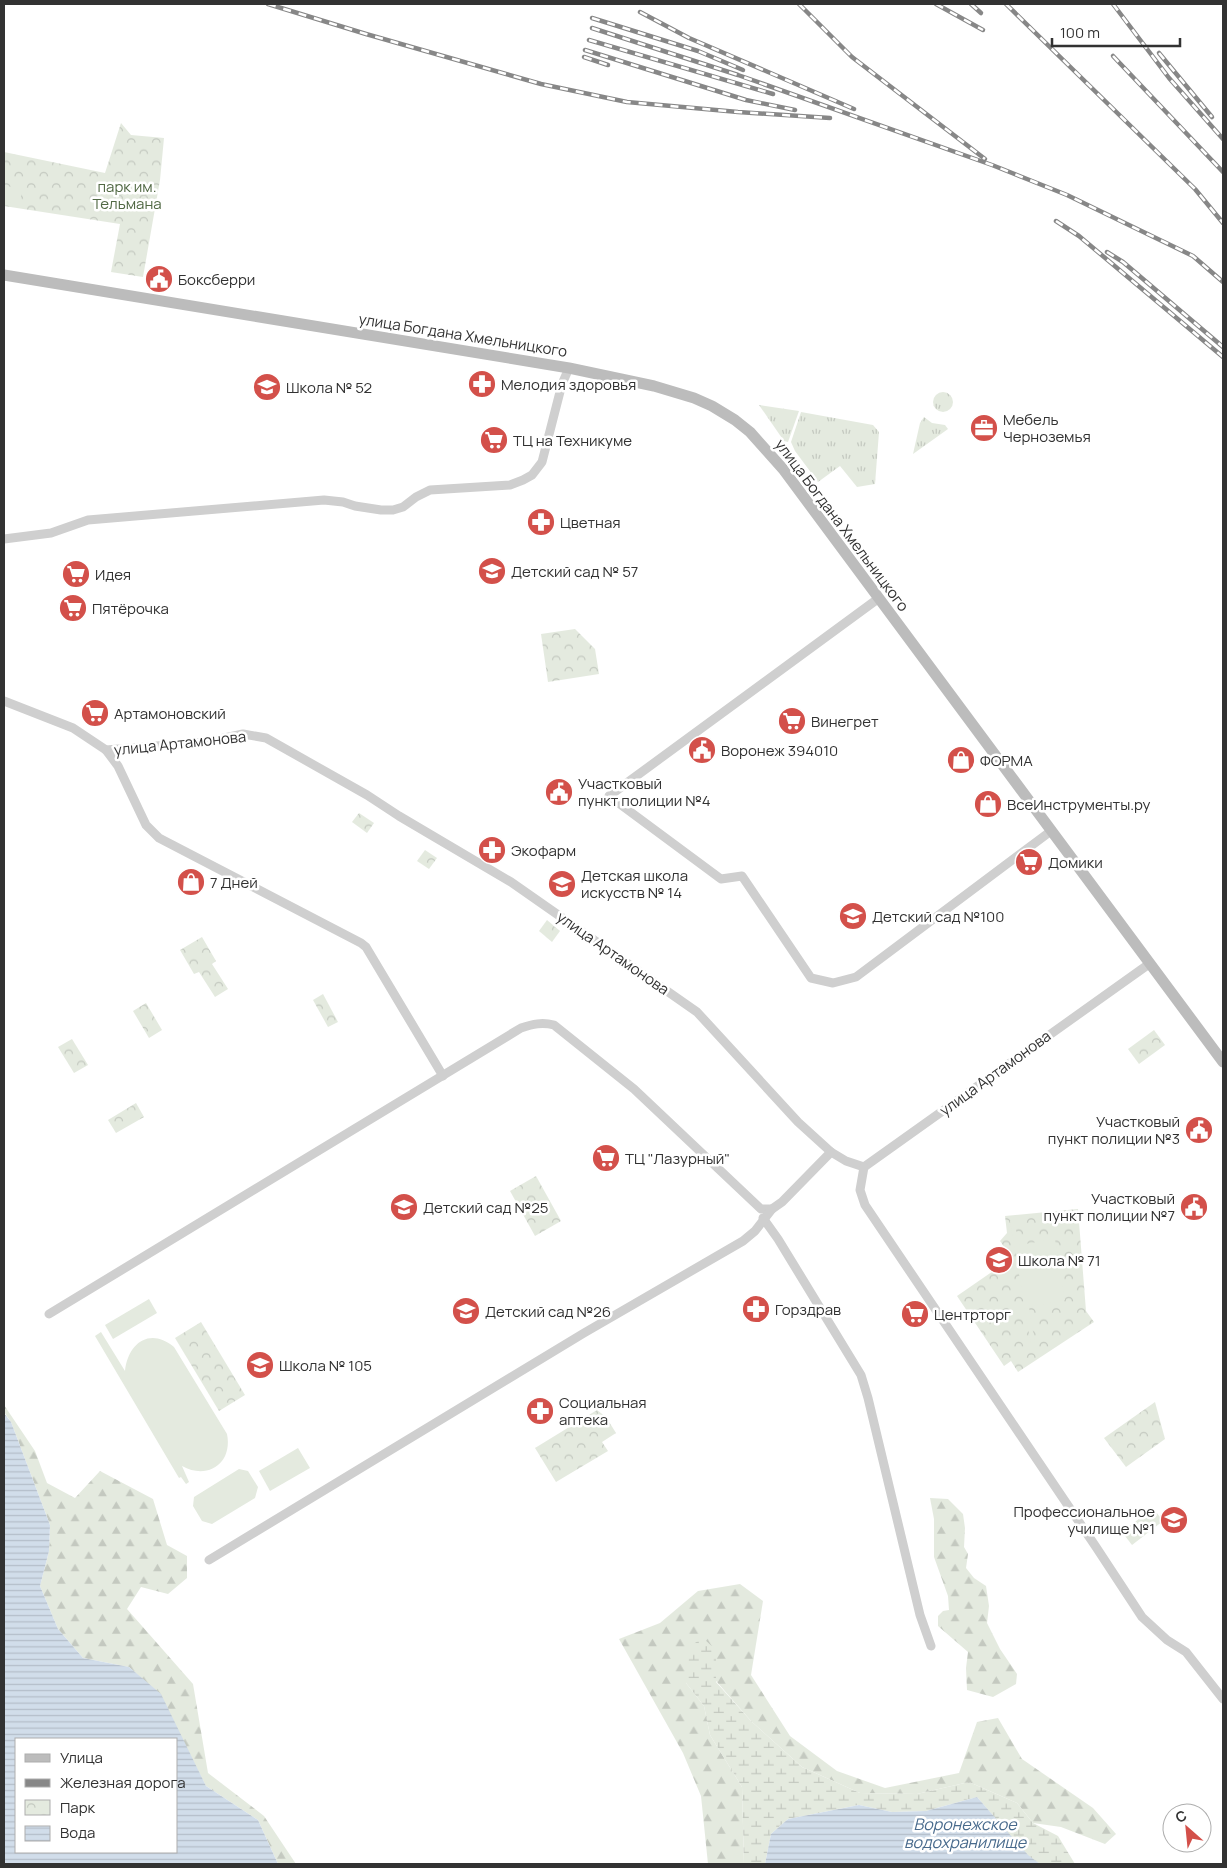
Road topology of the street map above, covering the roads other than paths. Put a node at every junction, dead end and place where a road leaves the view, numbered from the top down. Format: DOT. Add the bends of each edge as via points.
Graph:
graph roads {
  1 [pos="4,274"];
  2 [pos="568,368"];
  3 [pos="4,539"];
  4 [pos="879,598"];
  5 [pos="4,701"];
  6 [pos="106,750"];
  7 [pos="1051,831"];
  8 [pos="1149,964"];
  9 [pos="1223,1062"];
  10 [pos="443,1076"];
  11 [pos="832,1152"];
  12 [pos="864,1167"];
  13 [pos="772,1209"];
  14 [pos="763,1218"];
  15 [pos="49,1314"];
  16 [pos="209,1560"];
  17 [pos="931,1646"];
  18 [pos="1223,1699"];
  1 -- 2 [label="main road, улица Богдана Хмельницкого"];
  2 -- 3 [label="street" via="542,462 532,474 514,484 430,490 393,510 324,500 88,520 51,533"];
  2 -- 4 [label="main road, улица Богдана Хмельницкого" via="679,393 712,406 735,420 765,447 783,469"];
  4 -- 7 [label="main road, улица Богдана Хмельницкого"];
  4 -- 7 [label="street" via="609,796 721,879 742,876 811,978 833,983 856,977"];
  5 -- 6 [label="street, улица Артамонова" via="74,728"];
  6 -- 10 [label="street" via="118,766 146,824 159,838 361,942"];
  6 -- 11 [label="street, улица Артамонова" via="206,742 243,734 266,738 512,882 697,1012 798,1122"];
  7 -- 8 [label="main road, улица Богдана Хмельницкого"];
  8 -- 9 [label="main road, улица Богдана Хмельницкого"];
  8 -- 12 [label="street, улица Артамонова"];
  10 -- 13 [label="street" via="521,1028 544,1023 554,1025 634,1089 761,1209"];
  10 -- 15 [label="street"];
  11 -- 12 [label="street, улица Артамонова"];
  11 -- 13 [label="street"];
  12 -- 18 [label="street" via="860,1190 864,1205 1133,1605 1156,1631 1186,1652"];
  13 -- 14 [label="street"];
  14 -- 16 [label="street" via="743,1241"];
  14 -- 17 [label="street" via="861,1375 920,1615"];
}
